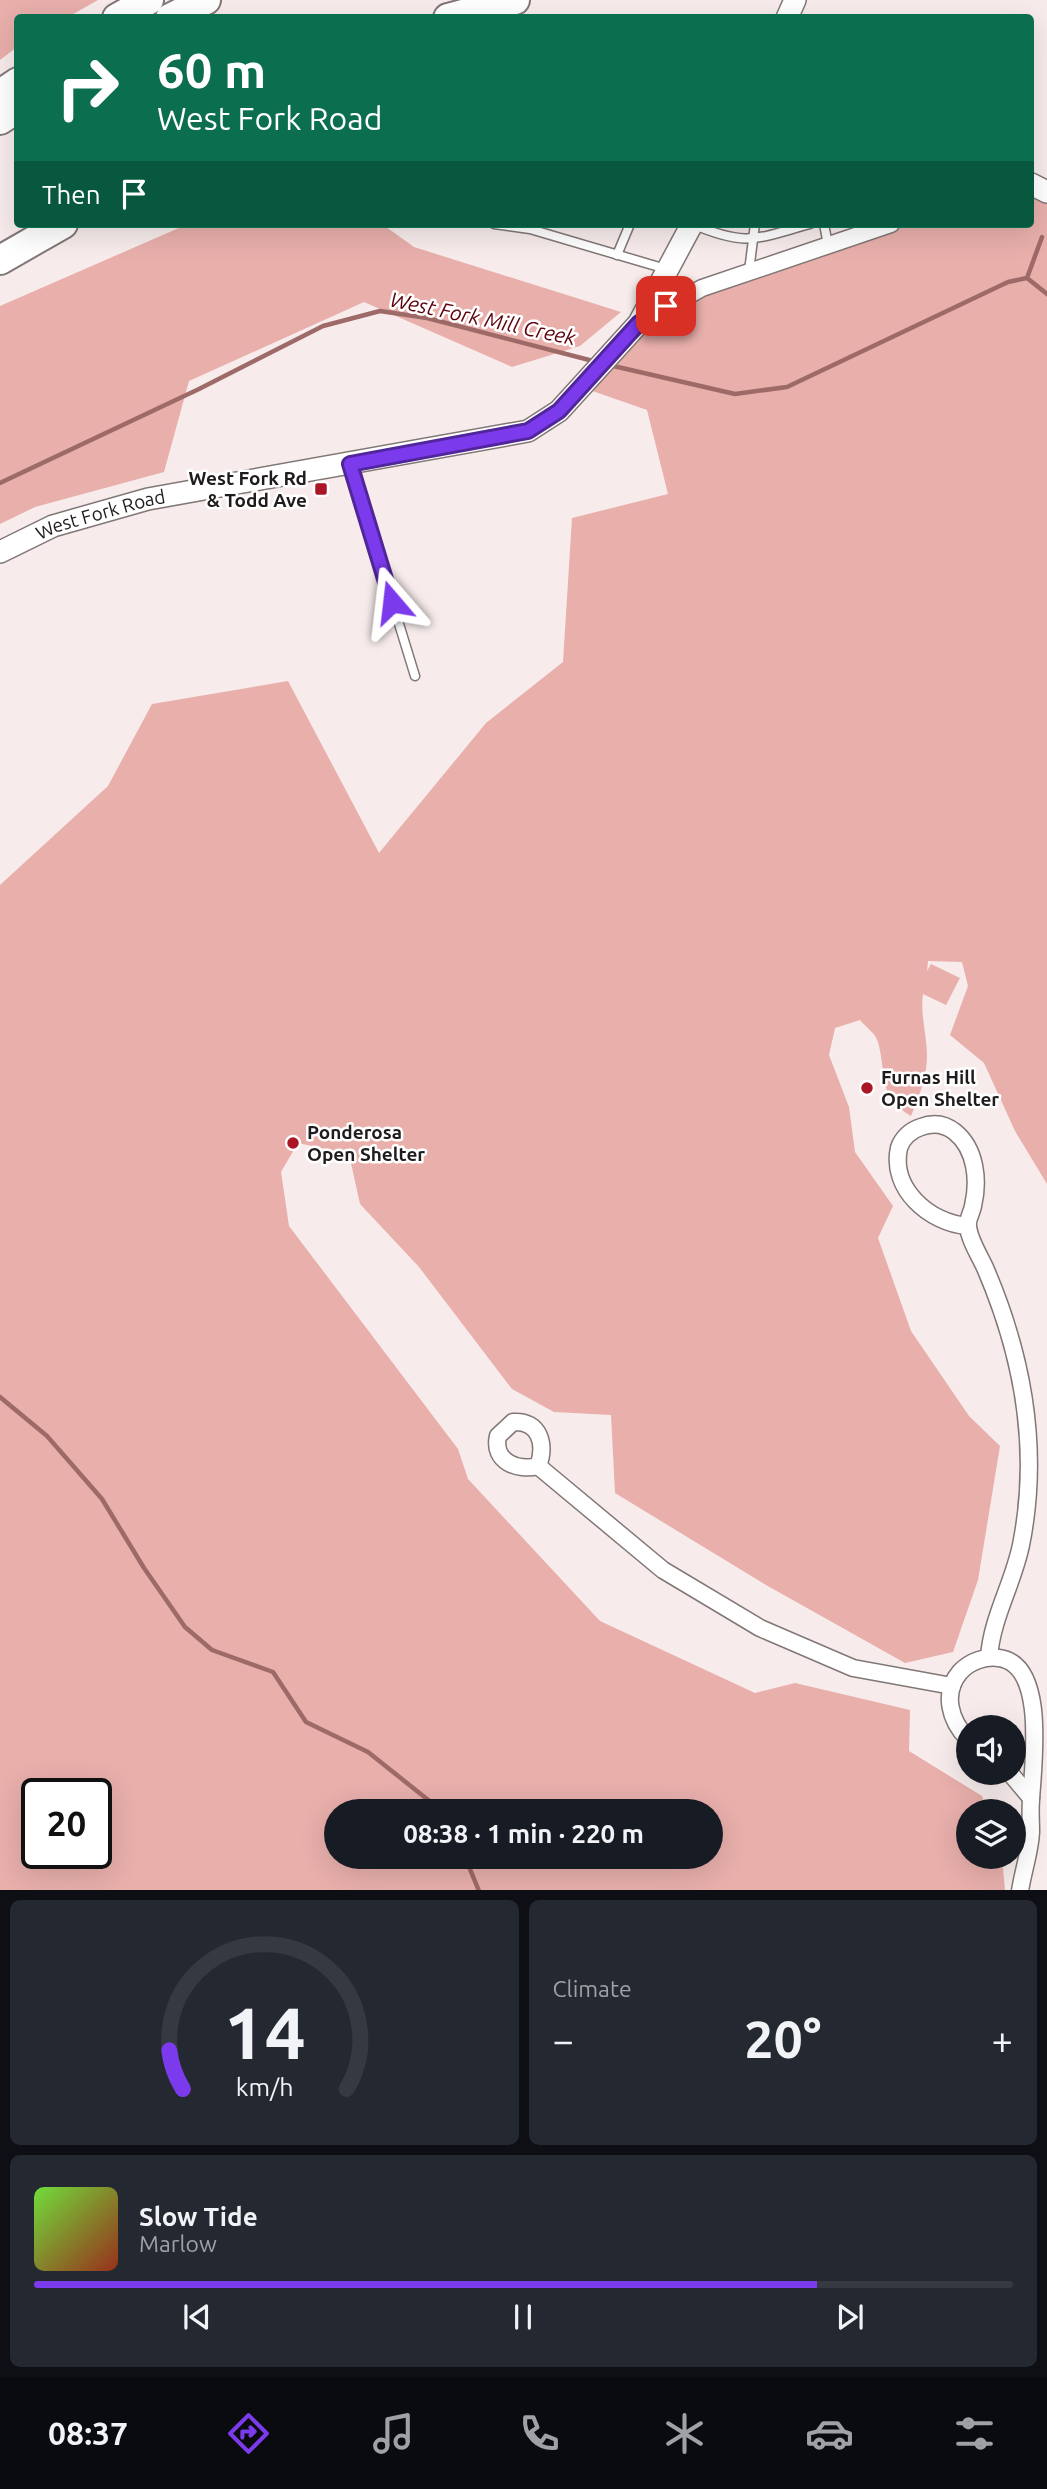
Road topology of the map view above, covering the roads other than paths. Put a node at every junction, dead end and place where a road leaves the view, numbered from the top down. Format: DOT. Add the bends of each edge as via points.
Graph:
graph roads {
  1 [pos="149,0"];
  2 [pos="206,0"];
  3 [pos="515,0"];
  4 [pos="124,14"];
  5 [pos="178,14"];
  6 [pos="463,14"];
  7 [pos="35,228"];
  8 [pos="56,228"];
  9 [pos="523,228"];
  10 [pos="628,228"];
  11 [pos="690,228"];
  12 [pos="702,228"];
  13 [pos="754,228"];
  14 [pos="795,228"];
  15 [pos="825,228"];
  16 [pos="879,228"];
  17 [pos="753,239"];
  18 [pos="828,245"];
  19 [pos="0,251"];
  20 [pos="617,255"];
  21 [pos="0,260"];
  22 [pos="668,270"];
  23 [pos="749,271"];
  24 [pos="639,323"];
  25 [pos="350,464"];
  26 [pos="0,552"];
  27 [pos="415,676"];
  28 [pos="967,1226"];
  29 [pos="538,1466"];
  30 [pos="989,1657"];
  31 [pos="951,1686"];
  32 [pos="956,1722"];
  33 [pos="1020,1785"];
  34 [pos="1031,1798"];
  35 [pos="1020,1890"];
  1 -- 4 [label="highway"];
  2 -- 5 [label="highway"];
  3 -- 6 [label="highway"];
  7 -- 19 [label="highway"];
  8 -- 21 [label="highway"];
  9 -- 20 [label="lane"];
  10 -- 20 [label="lane"];
  11 -- 22 [label="street"];
  12 -- 17 [label="lane" via="725,237"];
  13 -- 17 [label="lane"];
  14 -- 17 [label="lane"];
  15 -- 18 [label="lane"];
  16 -- 18 [label="street, West Fork Road"];
  17 -- 23 [label="lane"];
  18 -- 23 [label="street, West Fork Road"];
  20 -- 22 [label="lane"];
  22 -- 24 [label="street"];
  23 -- 24 [label="street, West Fork Road" via="702,288"];
  24 -- 25 [label="street, West Fork Road" via="559,411 528,431"];
  25 -- 26 [label="street, West Fork Road" via="100,511 53,526"];
  25 -- 27 [label="lane"];
  28 -- 28 [label="street" via="952,1225 921,1207 899,1175 901,1143 922,1126 948,1127 967,1144 976,1176"];
  28 -- 30 [label="street" via="990,1279 1021,1376 1030,1440 1021,1546"];
  29 -- 31 [label="street" via="663,1570 760,1628 853,1668"];
  30 -- 31 [label="street" via="961,1671"];
  30 -- 34 [label="street" via="1016,1664 1033,1688 1039,1746"];
  31 -- 32 [label="street" via="949,1701"];
  33 -- 34 [label="street"];
  34 -- 35 [label="street" via="1031,1841"];
}
